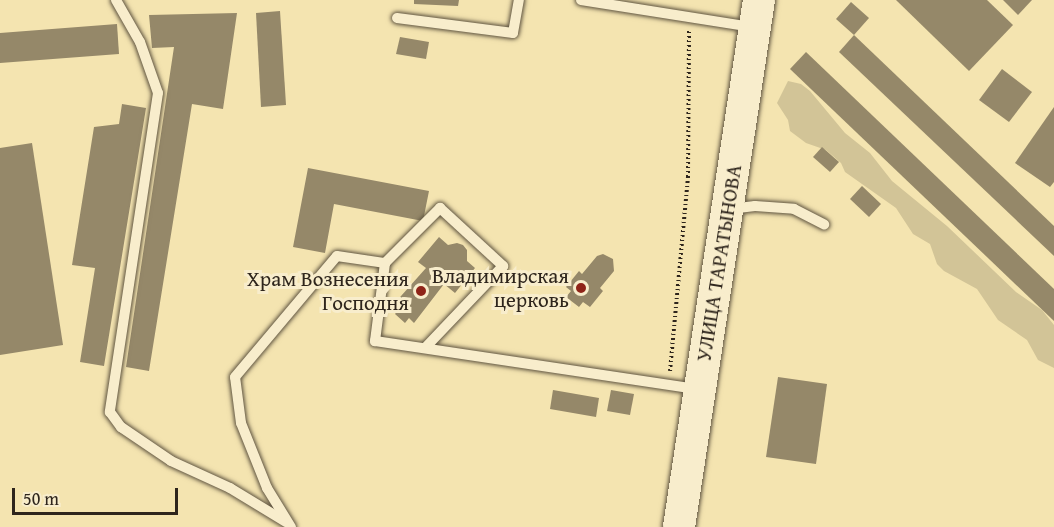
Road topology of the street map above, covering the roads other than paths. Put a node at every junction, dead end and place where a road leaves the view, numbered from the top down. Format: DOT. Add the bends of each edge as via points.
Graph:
graph roads {
  1 [pos="116,0"];
  2 [pos="519,0"];
  3 [pos="580,0"];
  4 [pos="757,14"];
  5 [pos="397,18"];
  6 [pos="727,209"];
  7 [pos="824,224"];
  8 [pos="385,263"];
  9 [pos="425,348"];
  10 [pos="699,390"];
  11 [pos="290,525"];
  12 [pos="680,527"];
  1 -- 11 [label="lane" via="140,42 158,93 110,412 121,427 161,455 230,488"];
  2 -- 5 [label="lane" via="513,33"];
  3 -- 4 [label="lane" via="689,17"];
  4 -- 6 [label="street, УЛИЦА ТАРАТЫНОВА"];
  6 -- 7 [label="lane" via="794,209"];
  6 -- 10 [label="street, УЛИЦА ТАРАТЫНОВА"];
  8 -- 9 [label="lane" via="375,341"];
  8 -- 9 [label="lane" via="440,208 503,266"];
  8 -- 11 [label="lane" via="337,256 235,377 241,423 267,488"];
  9 -- 10 [label="lane"];
  10 -- 12 [label="street, УЛИЦА ТАРАТЫНОВА"];
}
